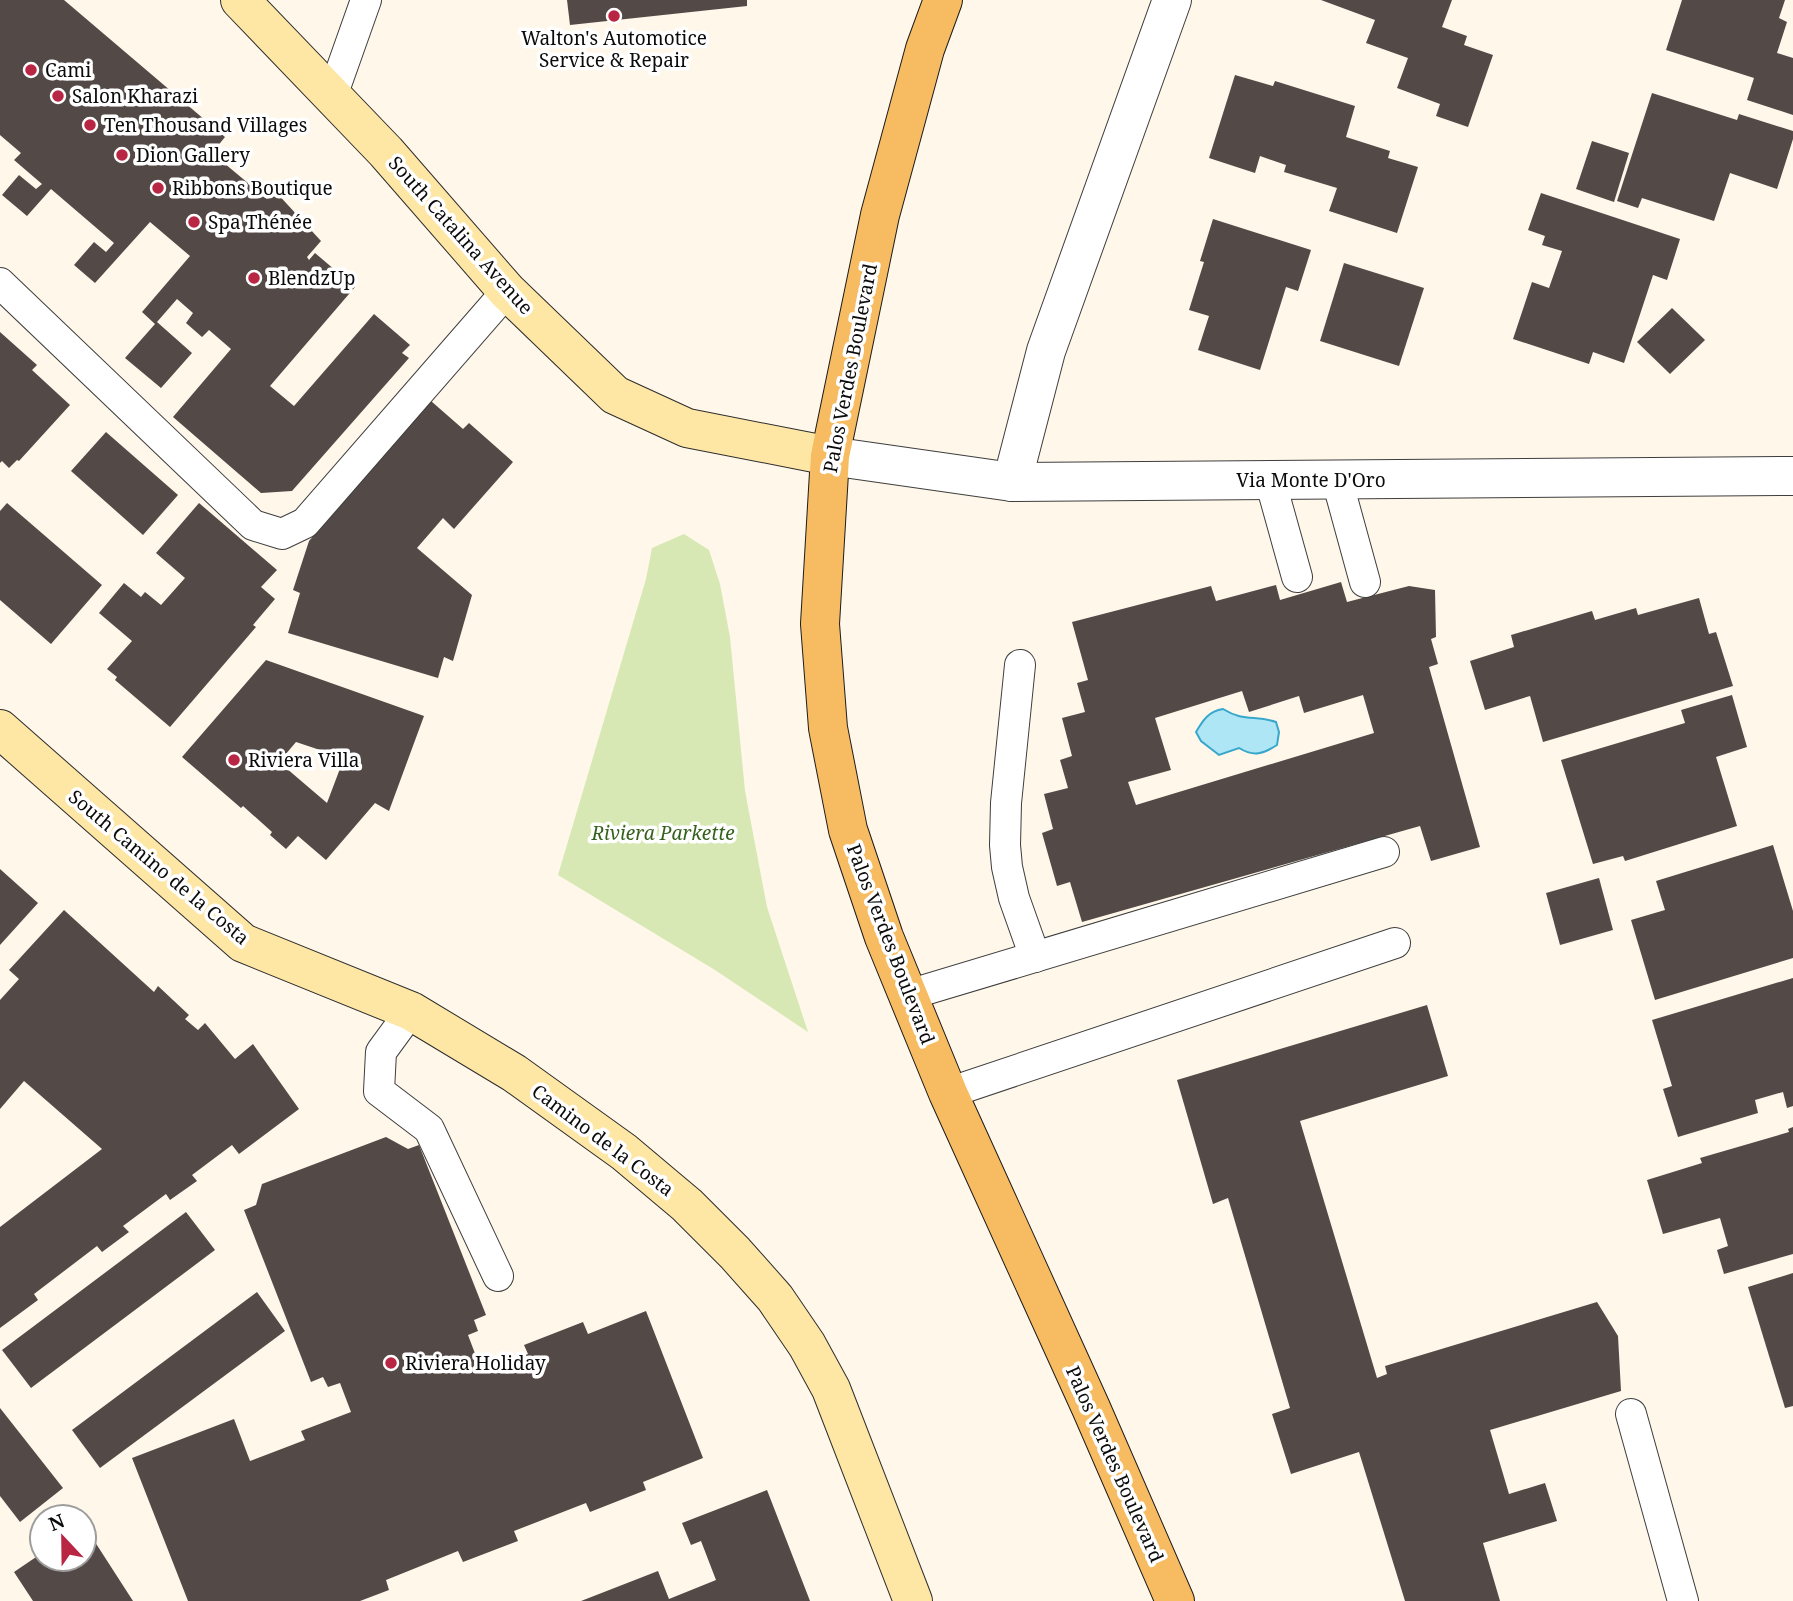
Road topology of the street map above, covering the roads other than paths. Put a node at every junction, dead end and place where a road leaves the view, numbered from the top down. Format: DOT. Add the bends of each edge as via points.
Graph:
graph roads {
  1 [pos="240,0"];
  2 [pos="366,0"];
  3 [pos="943,0"];
  4 [pos="1172,0"];
  5 [pos="332,96"];
  6 [pos="0,283"];
  7 [pos="507,291"];
  8 [pos="830,456"];
  9 [pos="1792,476"];
  10 [pos="1270,480"];
  11 [pos="1337,480"];
  12 [pos="1012,482"];
  13 [pos="1297,577"];
  14 [pos="1365,582"];
  15 [pos="1020,665"];
  16 [pos="0,729"];
  17 [pos="1384,852"];
  18 [pos="1395,943"];
  19 [pos="1035,957"];
  20 [pos="908,995"];
  21 [pos="411,1011"];
  22 [pos="948,1093"];
  23 [pos="498,1276"];
  24 [pos="1631,1414"];
  25 [pos="914,1601"];
  26 [pos="1175,1601"];
  27 [pos="1683,1601"];
  1 -- 5 [label="street, South Catalina Avenue"];
  2 -- 5 [label="lane"];
  3 -- 8 [label="main road, Palos Verdes Boulevard" via="880,215"];
  4 -- 12 [label="street" via="1046,351"];
  5 -- 7 [label="street, South Catalina Avenue"];
  6 -- 7 [label="lane" via="253,525 282,534 305,523"];
  7 -- 8 [label="street, South Catalina Avenue" via="615,395 687,428"];
  8 -- 12 [label="street, Via Monte D'Oro"];
  8 -- 20 [label="main road, Palos Verdes Boulevard" via="820,624 828,728 848,830"];
  9 -- 11 [label="street, Via Monte D'Oro"];
  10 -- 11 [label="street, Via Monte D'Oro"];
  10 -- 12 [label="street, Via Monte D'Oro"];
  10 -- 13 [label="lane"];
  11 -- 14 [label="lane"];
  15 -- 19 [label="lane" via="1005,845 1014,898"];
  16 -- 21 [label="street, South Camino de la Costa" via="243,943"];
  17 -- 19 [label="lane"];
  18 -- 22 [label="lane"];
  19 -- 20 [label="lane"];
  20 -- 22 [label="main road, Palos Verdes Boulevard"];
  21 -- 23 [label="lane" via="381,1052 379,1091 429,1129"];
  21 -- 25 [label="street, Camino de la Costa" via="514,1073 624,1152 687,1205 767,1289 807,1345 831,1389"];
  22 -- 26 [label="main road, Palos Verdes Boulevard"];
  24 -- 27 [label="lane"];
}
